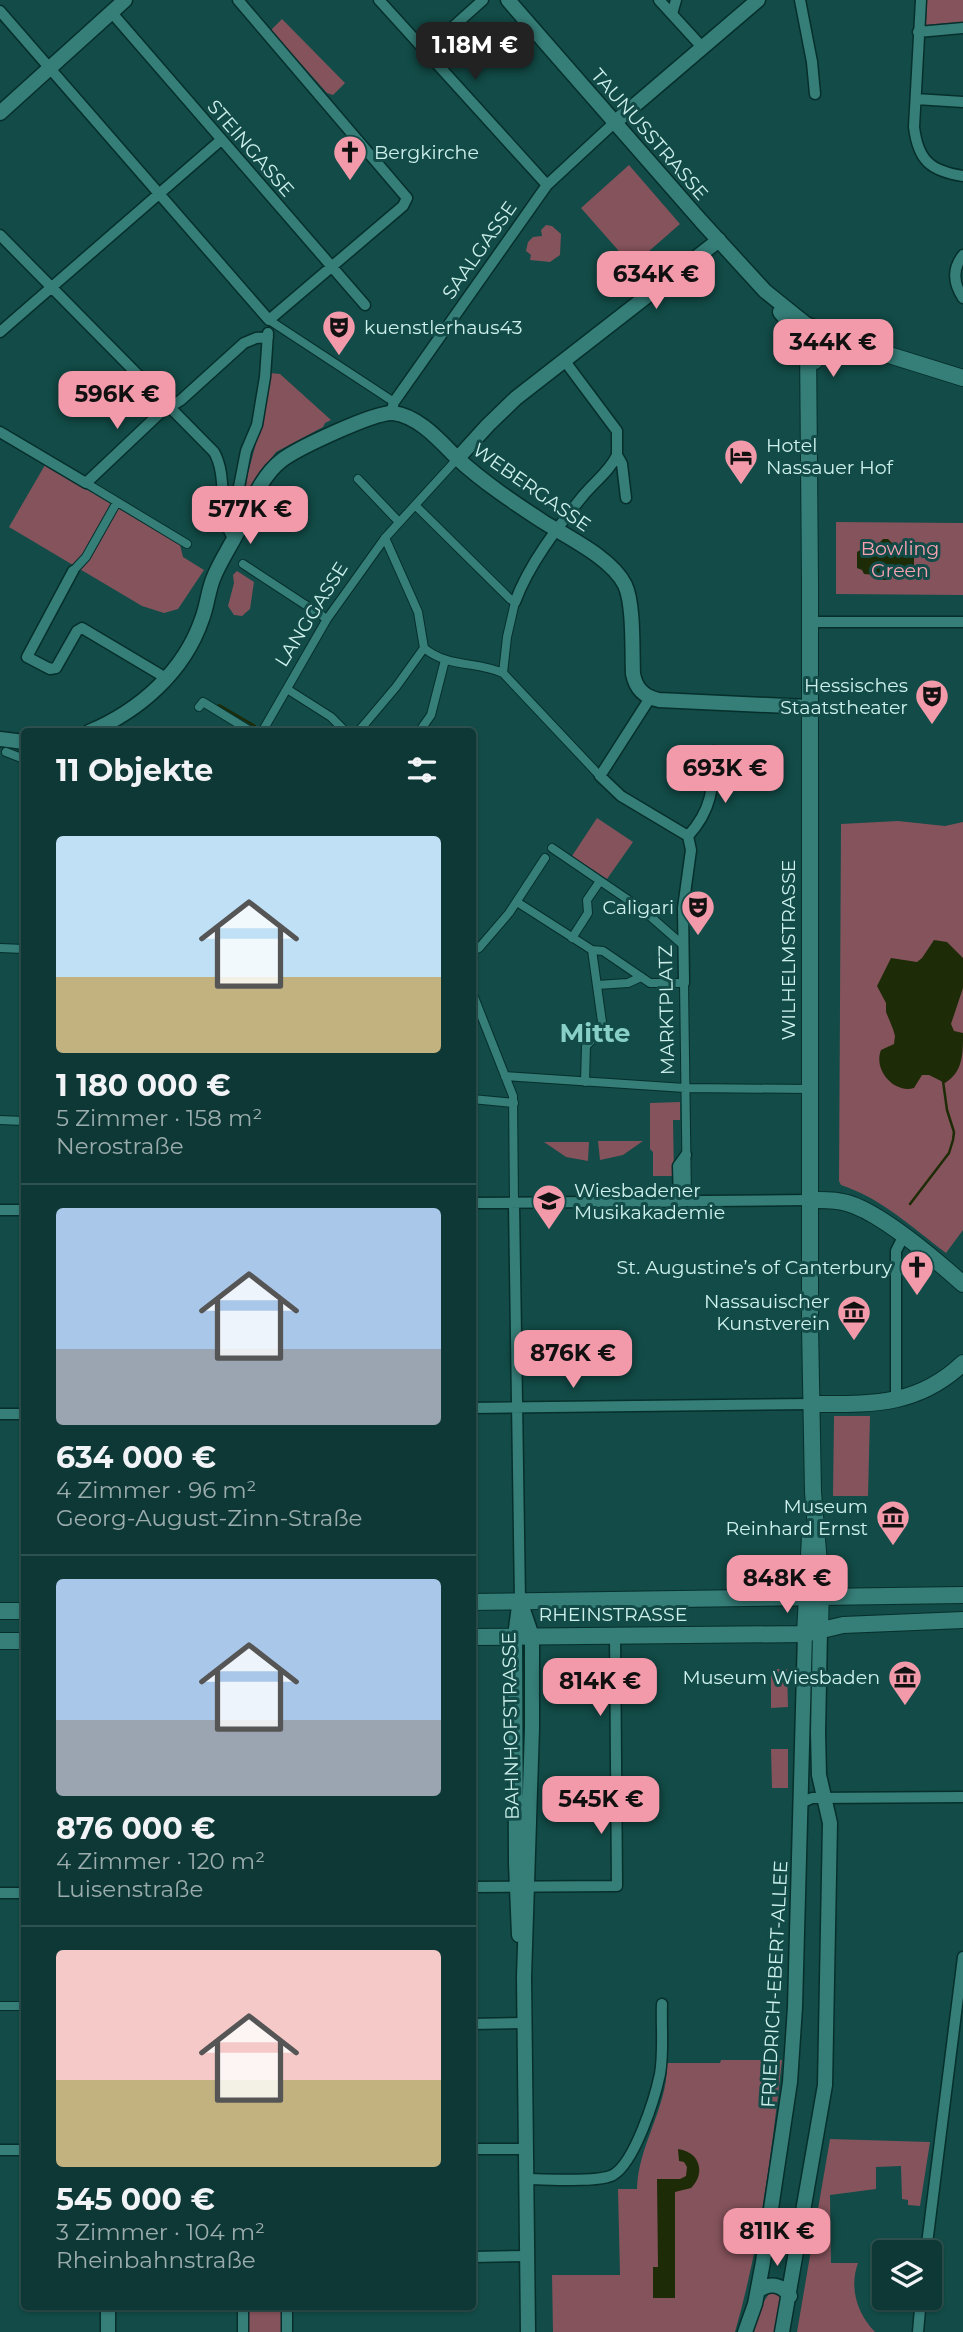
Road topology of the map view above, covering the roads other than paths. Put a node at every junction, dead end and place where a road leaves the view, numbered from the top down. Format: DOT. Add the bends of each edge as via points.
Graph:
graph roads {
  1 [pos="125,0"];
  2 [pos="238,0"];
  3 [pos="379,0"];
  4 [pos="483,0"];
  5 [pos="508,0"];
  6 [pos="659,0"];
  7 [pos="676,0"];
  8 [pos="758,0"];
  9 [pos="800,0"];
  10 [pos="921,0"];
  11 [pos="0,11"];
  12 [pos="112,13"];
  13 [pos="672,14"];
  14 [pos="963,28"];
  15 [pos="918,32"];
  16 [pos="702,47"];
  17 [pos="426,51"];
  18 [pos="51,68"];
  19 [pos="815,94"];
  20 [pos="916,99"];
  21 [pos="963,103"];
  22 [pos="0,113"];
  23 [pos="614,122"];
  24 [pos="221,140"];
  25 [pos="963,176"];
  26 [pos="547,184"];
  27 [pos="160,193"];
  28 [pos="0,235"];
  29 [pos="719,240"];
  30 [pos="963,256"];
  31 [pos="332,268"];
  32 [pos="53,287"];
  33 [pos="765,291"];
  34 [pos="963,298"];
  35 [pos="365,305"];
  36 [pos="795,316"];
  37 [pos="270,320"];
  38 [pos="0,332"];
  39 [pos="831,334"];
  40 [pos="268,337"];
  41 [pos="812,343"];
  42 [pos="870,349"];
  43 [pos="564,360"];
  44 [pos="963,378"];
  45 [pos="170,407"];
  46 [pos="392,407"];
  47 [pos="0,432"];
  48 [pos="617,455"];
  49 [pos="458,458"];
  50 [pos="358,479"];
  51 [pos="86,483"];
  52 [pos="626,498"];
  53 [pos="117,502"];
  54 [pos="415,505"];
  55 [pos="248,508"];
  56 [pos="399,522"];
  57 [pos="558,531"];
  58 [pos="234,538"];
  59 [pos="385,538"];
  60 [pos="187,544"];
  61 [pos="243,565"];
  62 [pos="73,571"];
  63 [pos="516,602"];
  64 [pos="327,619"];
  65 [pos="810,622"];
  66 [pos="963,622"];
  67 [pos="424,648"];
  68 [pos="444,660"];
  69 [pos="503,673"];
  70 [pos="166,677"];
  71 [pos="287,689"];
  72 [pos="650,698"];
  73 [pos="199,707"];
  74 [pos="809,707"];
  75 [pos="97,728"];
  76 [pos="246,728"];
  77 [pos="264,728"];
  78 [pos="342,728"];
  79 [pos="361,728"];
  80 [pos="422,728"];
  81 [pos="9,742"];
  82 [pos="714,751"];
  83 [pos="21,756"];
  84 [pos="600,776"];
  85 [pos="688,836"];
  86 [pos="552,849"];
  87 [pos="545,858"];
  88 [pos="600,881"];
  89 [pos="517,902"];
  90 [pos="572,938"];
  91 [pos="683,944"];
  92 [pos="0,948"];
  93 [pos="21,948"];
  94 [pos="476,949"];
  95 [pos="592,950"];
  96 [pos="641,977"];
  97 [pos="684,983"];
  98 [pos="597,985"];
  99 [pos="476,1002"];
  100 [pos="505,1076"];
  101 [pos="585,1082"];
  102 [pos="685,1088"];
  103 [pos="810,1089"];
  104 [pos="476,1099"];
  105 [pos="514,1103"];
  106 [pos="0,1120"];
  107 [pos="21,1121"];
  108 [pos="686,1155"];
  109 [pos="809,1200"];
  110 [pos="683,1202"];
  111 [pos="476,1203"];
  112 [pos="514,1203"];
  113 [pos="0,1210"];
  114 [pos="21,1210"];
  115 [pos="903,1237"];
  116 [pos="963,1284"];
  117 [pos="963,1363"];
  118 [pos="896,1400"];
  119 [pos="811,1404"];
  120 [pos="518,1406"];
  121 [pos="476,1408"];
  122 [pos="0,1414"];
  123 [pos="21,1414"];
  124 [pos="946,1595"];
  125 [pos="963,1595"];
  126 [pos="814,1597"];
  127 [pos="520,1601"];
  128 [pos="476,1602"];
  129 [pos="0,1611"];
  130 [pos="21,1611"];
  131 [pos="963,1620"];
  132 [pos="946,1621"];
  133 [pos="812,1632"];
  134 [pos="615,1635"];
  135 [pos="523,1636"];
  136 [pos="476,1637"];
  137 [pos="0,1641"];
  138 [pos="21,1641"];
  139 [pos="825,1797"];
  140 [pos="963,1797"];
  141 [pos="801,1803"];
  142 [pos="522,1886"];
  143 [pos="476,1887"];
  144 [pos="21,1892"];
  145 [pos="0,1893"];
  146 [pos="963,1957"];
  147 [pos="662,2004"];
  148 [pos="0,2006"];
  149 [pos="21,2006"];
  150 [pos="476,2024"];
  151 [pos="526,2024"];
  152 [pos="527,2148"];
  153 [pos="476,2149"];
  154 [pos="0,2150"];
  155 [pos="21,2150"];
  156 [pos="527,2179"];
  157 [pos="928,2240"];
  158 [pos="527,2256"];
  159 [pos="476,2257"];
  160 [pos="790,2296"];
  161 [pos="757,2298"];
  162 [pos="108,2310"];
  163 [pos="243,2310"];
  164 [pos="287,2310"];
  165 [pos="919,2310"];
  166 [pos="783,2331"];
  167 [pos="108,2332"];
  168 [pos="243,2332"];
  169 [pos="287,2332"];
  170 [pos="528,2332"];
  171 [pos="745,2332"];
  172 [pos="750,2332"];
  173 [pos="918,2332"];
  1 -- 12 [label="street"];
  2 -- 31 [label="street" via="406,195 403,206"];
  3 -- 17 [label="street"];
  4 -- 17 [label="street"];
  5 -- 23 [label="street, TAUNUSSTRASSE"];
  6 -- 13 [label="street"];
  7 -- 13 [label="street"];
  8 -- 16 [label="street"];
  9 -- 19 [label="street"];
  10 -- 15 [label="street"];
  11 -- 18 [label="street"];
  12 -- 18 [label="street"];
  12 -- 24 [label="street, STEINGASSE"];
  13 -- 16 [label="street"];
  14 -- 15 [label="street"];
  15 -- 20 [label="street"];
  16 -- 23 [label="street"];
  17 -- 26 [label="street"];
  18 -- 22 [label="street"];
  18 -- 27 [label="street"];
  20 -- 21 [label="street"];
  20 -- 25 [label="street" via="914,127 922,156 931,166"];
  23 -- 26 [label="street, SAALGASSE"];
  23 -- 29 [label="street, TAUNUSSTRASSE"];
  24 -- 27 [label="street"];
  24 -- 31 [label="street, STEINGASSE"];
  26 -- 46 [label="street, SAALGASSE"];
  27 -- 32 [label="street"];
  27 -- 37 [label="street"];
  28 -- 32 [label="street"];
  29 -- 33 [label="street, TAUNUSSTRASSE"];
  29 -- 43 [label="street, LANGGASSE"];
  30 -- 34 [label="street" via="955,274"];
  31 -- 35 [label="street, STEINGASSE"];
  31 -- 37 [label="street"];
  32 -- 38 [label="street"];
  32 -- 45 [label="street"];
  33 -- 36 [label="street, TAUNUSSTRASSE"];
  33 -- 41 [label="street, TAUNUSSTRASSE" via="787,322"];
  36 -- 39 [label="street"];
  36 -- 41 [label="street"];
  37 -- 40 [label="street"];
  37 -- 46 [label="street"];
  39 -- 41 [label="main road" via="821,334"];
  39 -- 42 [label="main road"];
  40 -- 45 [label="street" via="244,343"];
  40 -- 55 [label="street" via="257,425 238,492"];
  41 -- 42 [label="main road"];
  41 -- 65 [label="main road, WILHELMSTRASSE"];
  42 -- 44 [label="main road"];
  43 -- 48 [label="street" via="615,426"];
  43 -- 49 [label="street, LANGGASSE" via="505,409"];
  45 -- 51 [label="street"];
  45 -- 58 [label="street" via="214,452 227,528"];
  46 -- 49 [label="street, WEBERGASSE" via="423,426"];
  46 -- 55 [label="street" via="282,460"];
  47 -- 51 [label="street"];
  48 -- 52 [label="street"];
  48 -- 57 [label="street"];
  49 -- 54 [label="street, LANGGASSE"];
  49 -- 57 [label="street, WEBERGASSE"];
  50 -- 56 [label="street"];
  51 -- 53 [label="street"];
  53 -- 60 [label="street"];
  53 -- 62 [label="street"];
  54 -- 56 [label="street, LANGGASSE"];
  54 -- 63 [label="street"];
  55 -- 58 [label="street"];
  56 -- 59 [label="street, LANGGASSE"];
  57 -- 63 [label="street" via="527,574"];
  57 -- 72 [label="street, WEBERGASSE" via="624,582 635,681"];
  58 -- 70 [label="street" via="212,582 198,629"];
  59 -- 64 [label="street, LANGGASSE"];
  59 -- 67 [label="street" via="418,612"];
  61 -- 64 [label="street"];
  62 -- 70 [label="street" via="27,657 56,668 82,628"];
  63 -- 69 [label="street"];
  64 -- 71 [label="street, LANGGASSE"];
  65 -- 66 [label="street"];
  65 -- 74 [label="main road, WILHELMSTRASSE"];
  67 -- 68 [label="street"];
  67 -- 79 [label="street"];
  68 -- 69 [label="street"];
  68 -- 80 [label="street" via="431,715"];
  69 -- 84 [label="street"];
  70 -- 75 [label="street" via="126,713"];
  71 -- 77 [label="street, LANGGASSE"];
  71 -- 78 [label="street"];
  72 -- 74 [label="street"];
  72 -- 84 [label="street"];
  73 -- 76 [label="street" via="203,702"];
  74 -- 103 [label="main road, WILHELMSTRASSE"];
  81 -- 83 [label="street"];
  82 -- 85 [label="street" via="708,806"];
  84 -- 85 [label="street" via="621,796"];
  85 -- 91 [label="street, MARKTPLATZ" via="691,850"];
  86 -- 88 [label="street"];
  87 -- 89 [label="street"];
  88 -- 90 [label="street"];
  88 -- 91 [label="street"];
  89 -- 90 [label="street"];
  89 -- 94 [label="street"];
  90 -- 95 [label="street"];
  91 -- 97 [label="street, MARKTPLATZ"];
  92 -- 93 [label="street"];
  95 -- 96 [label="street" via="603,951"];
  95 -- 98 [label="street"];
  96 -- 97 [label="street" via="650,983"];
  96 -- 98 [label="street" via="628,984"];
  97 -- 102 [label="street, MARKTPLATZ"];
  98 -- 101 [label="street" via="603,1029 586,1046"];
  99 -- 100 [label="street"];
  100 -- 101 [label="street, MARKTPLATZ"];
  100 -- 105 [label="street"];
  101 -- 102 [label="street, MARKTPLATZ"];
  102 -- 103 [label="street"];
  102 -- 108 [label="street"];
  103 -- 109 [label="main road, WILHELMSTRASSE"];
  104 -- 105 [label="street"];
  105 -- 112 [label="street"];
  106 -- 107 [label="street"];
  108 -- 110 [label="street" via="678,1166"];
  109 -- 110 [label="street"];
  109 -- 115 [label="main road" via="858,1207"];
  109 -- 119 [label="main road, WILHELMSTRASSE"];
  110 -- 112 [label="street"];
  111 -- 112 [label="street"];
  112 -- 120 [label="street, BAHNHOFSTRASSE"];
  113 -- 114 [label="street"];
  115 -- 116 [label="main road"];
  115 -- 118 [label="street" via="896,1251"];
  117 -- 118 [label="main road" via="943,1381"];
  118 -- 119 [label="main road"];
  119 -- 120 [label="street"];
  119 -- 126 [label="main road, WILHELMSTRASSE"];
  120 -- 121 [label="street"];
  120 -- 127 [label="street, BAHNHOFSTRASSE"];
  122 -- 123 [label="street"];
  124 -- 125 [label="main road, RHEINSTRASSE"];
  124 -- 126 [label="main road, RHEINSTRASSE"];
  124 -- 132 [label="main road" via="936,1608"];
  126 -- 127 [label="main road, RHEINSTRASSE"];
  126 -- 133 [label="main road, WILHELMSTRASSE"];
  127 -- 128 [label="main road, RHEINSTRASSE"];
  127 -- 135 [label="street, BAHNHOFSTRASSE"];
  129 -- 130 [label="main road"];
  131 -- 132 [label="main road, RHEINSTRASSE"];
  132 -- 133 [label="main road, RHEINSTRASSE" via="843,1625"];
  133 -- 134 [label="main road, RHEINSTRASSE"];
  133 -- 139 [label="street" via="819,1775"];
  133 -- 141 [label="street, FRIEDRICH-EBERT-ALLEE"];
  134 -- 135 [label="main road, RHEINSTRASSE"];
  134 -- 142 [label="street" via="617,1886"];
  135 -- 136 [label="main road, RHEINSTRASSE"];
  135 -- 142 [label="street, BAHNHOFSTRASSE"];
  137 -- 138 [label="main road"];
  139 -- 140 [label="street"];
  139 -- 141 [label="street"];
  139 -- 160 [label="street" via="830,1823 825,2085"];
  141 -- 161 [label="street, FRIEDRICH-EBERT-ALLEE" via="790,2082"];
  142 -- 143 [label="street"];
  142 -- 151 [label="street, BAHNHOFSTRASSE"];
  144 -- 145 [label="street"];
  146 -- 157 [label="street"];
  147 -- 156 [label="street" via="660,2074 641,2129 617,2171 600,2179"];
  148 -- 149 [label="street"];
  150 -- 151 [label="street"];
  151 -- 152 [label="street, BAHNHOFSTRASSE"];
  152 -- 153 [label="street"];
  152 -- 156 [label="street, BAHNHOFSTRASSE"];
  154 -- 155 [label="street"];
  156 -- 158 [label="street, BAHNHOFSTRASSE"];
  158 -- 159 [label="street"];
  158 -- 170 [label="street, BAHNHOFSTRASSE"];
  160 -- 161 [label="street" via="767,2285"];
  160 -- 166 [label="street"];
  161 -- 171 [label="street, FRIEDRICH-EBERT-ALLEE"];
  161 -- 172 [label="street"];
  162 -- 167 [label="street"];
  163 -- 168 [label="street"];
  164 -- 169 [label="street"];
  165 -- 173 [label="street"];
}
